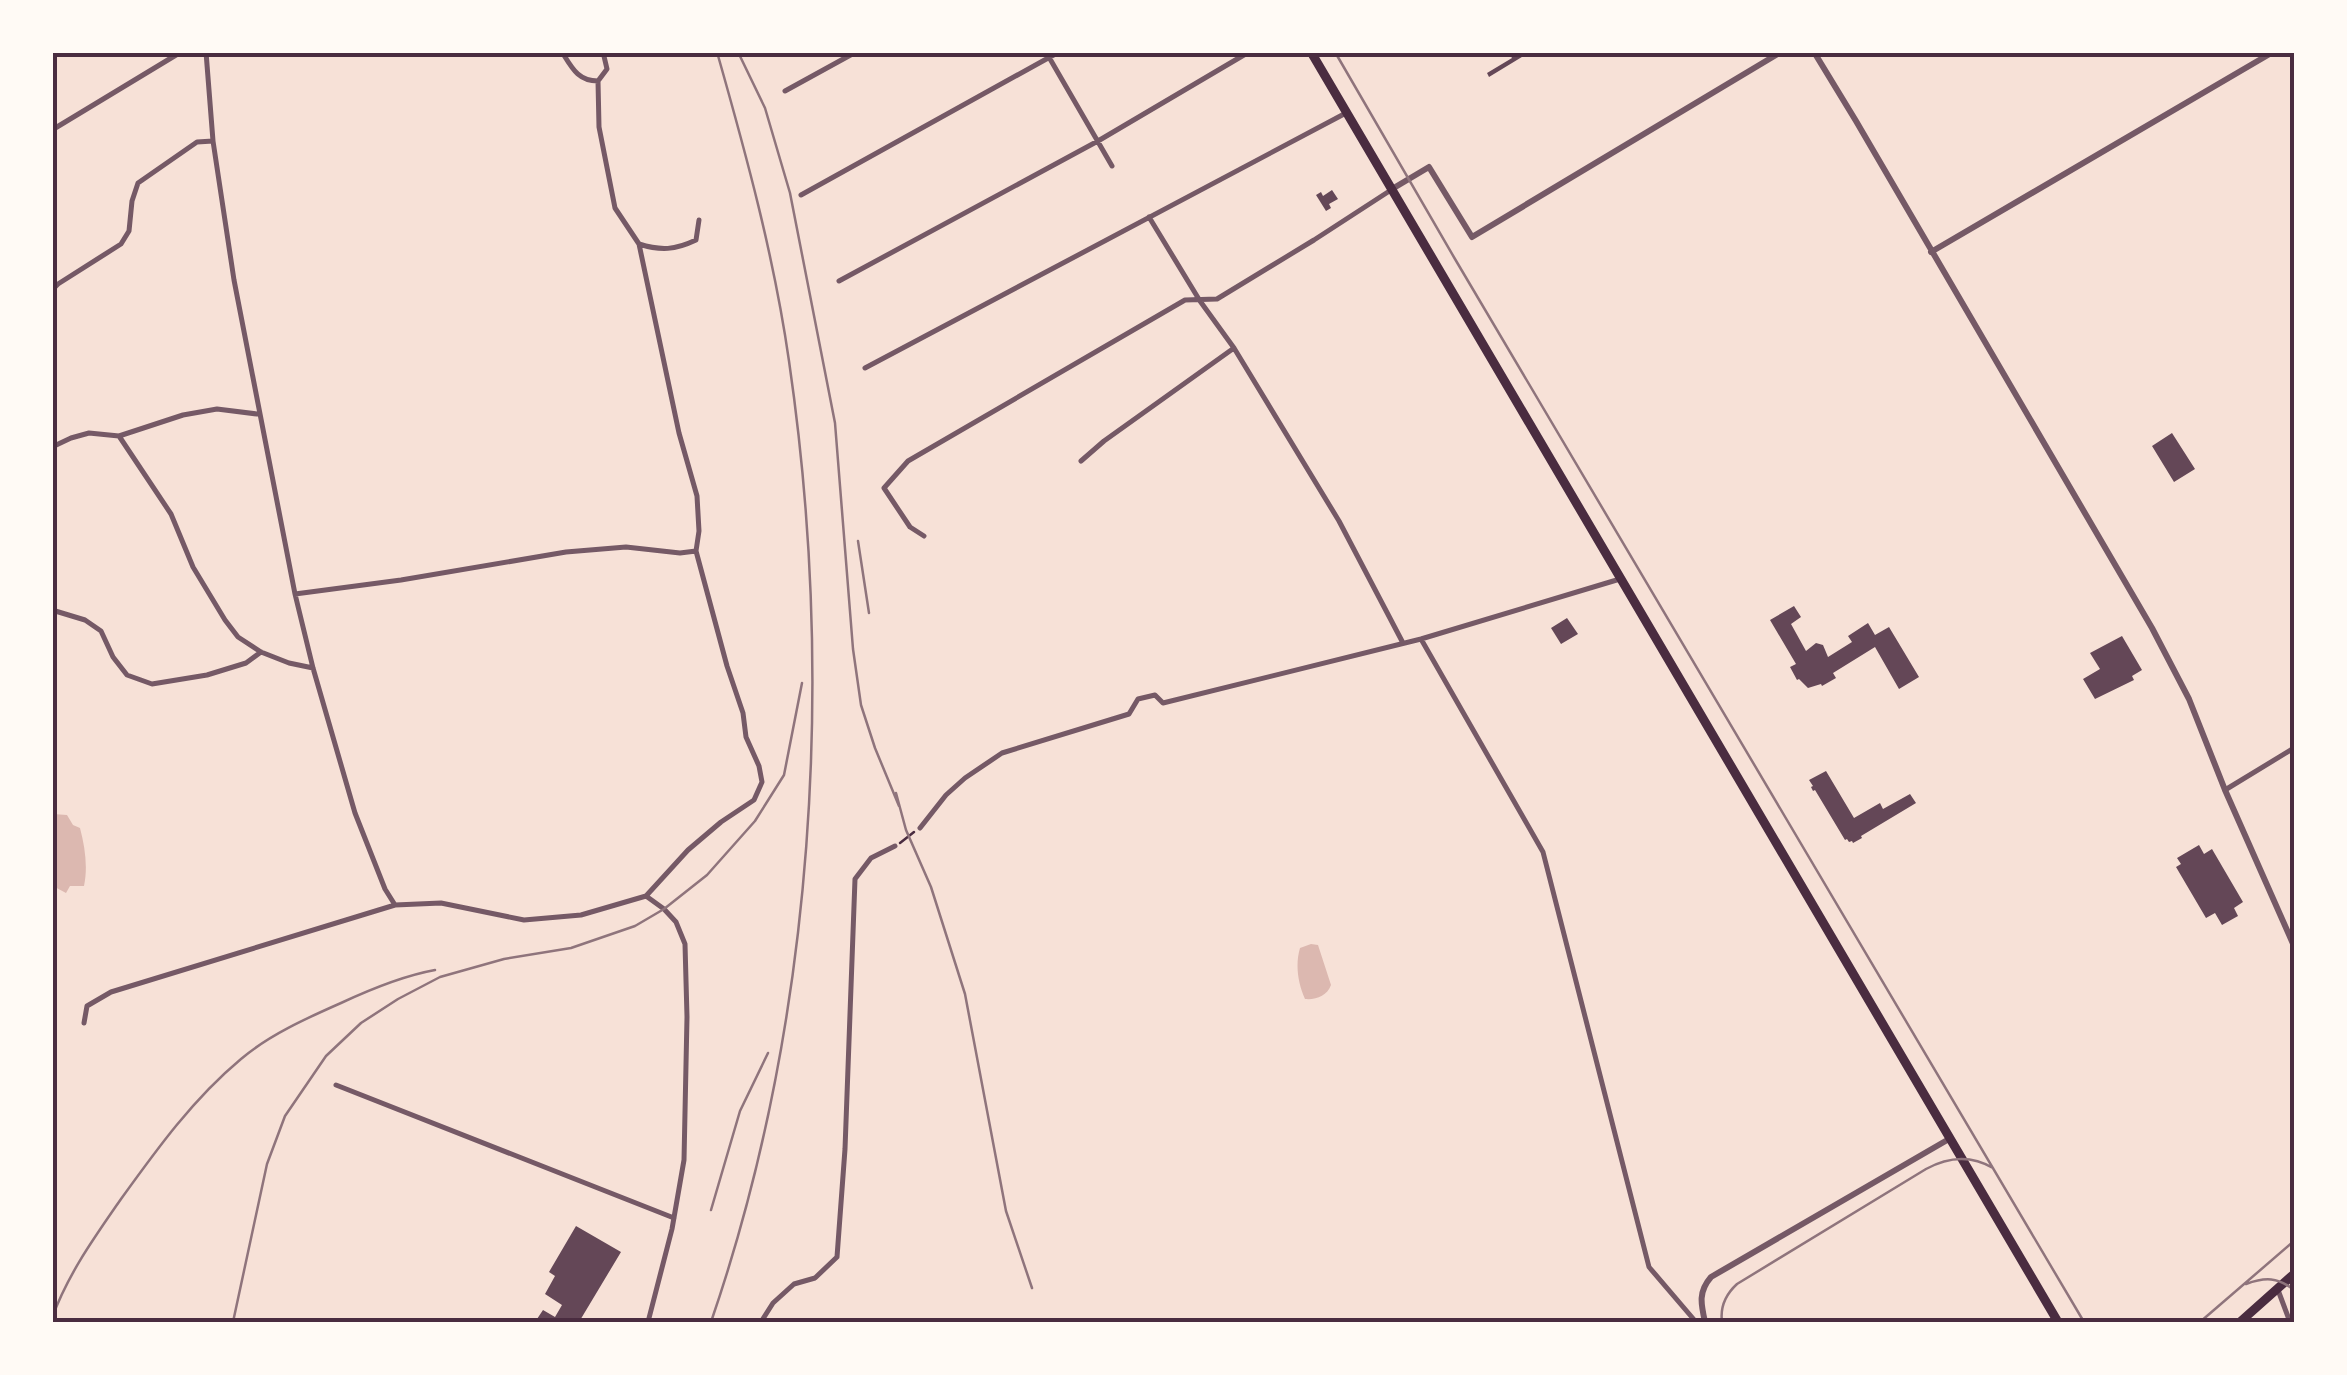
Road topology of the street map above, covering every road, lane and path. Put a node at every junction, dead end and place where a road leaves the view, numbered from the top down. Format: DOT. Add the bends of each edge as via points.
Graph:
graph roads {
  1 [pos="181,52"];
  2 [pos="206,52"];
  3 [pos="562,52"];
  4 [pos="604,52"];
  5 [pos="856,52"];
  6 [pos="1058,52"];
  7 [pos="1250,52"];
  8 [pos="1311,52"];
  9 [pos="1781,52"];
  10 [pos="1814,52"];
  11 [pos="2273,52"];
  12 [pos="1048,55"];
  13 [pos="598,81"];
  14 [pos="785,90"];
  15 [pos="1346,113"];
  16 [pos="52,130"];
  17 [pos="213,141"];
  18 [pos="1098,141"];
  19 [pos="1112,166"];
  20 [pos="1391,190"];
  21 [pos="801,195"];
  22 [pos="1149,216"];
  23 [pos="699,220"];
  24 [pos="639,244"];
  25 [pos="1931,252"];
  26 [pos="839,281"];
  27 [pos="52,290"];
  28 [pos="1200,301"];
  29 [pos="1234,348"];
  30 [pos="865,368"];
  31 [pos="259,414"];
  32 [pos="119,436"];
  33 [pos="52,448"];
  34 [pos="1081,461"];
  35 [pos="924,536"];
  36 [pos="696,551"];
  37 [pos="1620,580"];
  38 [pos="295,594"];
  39 [pos="52,610"];
  40 [pos="1421,640"];
  41 [pos="1403,643"];
  42 [pos="261,652"];
  43 [pos="312,668"];
  44 [pos="2294,748"];
  45 [pos="2225,790"];
  46 [pos="920,828"];
  47 [pos="895,846"];
  48 [pos="646,896"];
  49 [pos="395,906"];
  50 [pos="2294,946"];
  51 [pos="84,1023"];
  52 [pos="336,1085"];
  53 [pos="1950,1139"];
  54 [pos="674,1218"];
  55 [pos="2294,1274"];
  56 [pos="2278,1290"];
  57 [pos="648,1322"];
  58 [pos="761,1322"];
  59 [pos="1696,1322"];
  60 [pos="1705,1322"];
  61 [pos="2058,1322"];
  62 [pos="2240,1322"];
  63 [pos="2290,1322"];
  1 -- 16 [label="street"];
  2 -- 17 [label="street"];
  3 -- 13 [label="street" via="579,76"];
  4 -- 13 [label="street" via="606,69"];
  5 -- 14 [label="street"];
  6 -- 12 [label="street"];
  7 -- 18 [label="street"];
  8 -- 15 [label="main road"];
  9 -- 20 [label="street" via="1472,237 1430,166"];
  10 -- 25 [label="street"];
  11 -- 25 [label="street"];
  12 -- 18 [label="street"];
  12 -- 21 [label="street"];
  13 -- 24 [label="street" via="615,208"];
  15 -- 20 [label="main road"];
  15 -- 22 [label="street"];
  17 -- 27 [label="street" via="196,142 138,183 121,244"];
  17 -- 31 [label="street"];
  18 -- 19 [label="street"];
  18 -- 26 [label="street"];
  20 -- 28 [label="street" via="1217,298"];
  20 -- 37 [label="main road"];
  22 -- 28 [label="street"];
  22 -- 30 [label="street"];
  23 -- 24 [label="street" via="696,240 684,246"];
  24 -- 36 [label="street" via="697,496"];
  25 -- 45 [label="street" via="2152,628"];
  28 -- 29 [label="street"];
  28 -- 35 [label="street" via="1185,300 908,461 884,488"];
  29 -- 34 [label="street"];
  29 -- 41 [label="street" via="1339,521"];
  31 -- 32 [label="street" via="183,415"];
  31 -- 38 [label="street"];
  32 -- 33 [label="street" via="89,433"];
  32 -- 42 [label="street" via="170,514 225,620"];
  36 -- 38 [label="street" via="566,552"];
  36 -- 48 [label="street" via="762,782 754,800 688,850"];
  37 -- 40 [label="street"];
  37 -- 53 [label="main road"];
  38 -- 43 [label="street"];
  39 -- 42 [label="street" via="100,631 127,675 152,684 246,664"];
  40 -- 41 [label="street"];
  40 -- 59 [label="street" via="1543,852 1649,1267"];
  41 -- 46 [label="street" via="1163,704 1155,694 1138,700 1129,714 1002,753 956,786"];
  42 -- 43 [label="street"];
  43 -- 49 [label="street" via="355,813"];
  44 -- 45 [label="street"];
  45 -- 50 [label="street"];
  46 -- 47 [label="path"];
  47 -- 58 [label="street" via="871,858 855,879 837,1257 816,1278 794,1284"];
  48 -- 49 [label="street" via="581,915 524,920 441,903"];
  48 -- 54 [label="street" via="676,922 685,944 684,1160"];
  49 -- 51 [label="street" via="111,992 87,1006"];
  52 -- 54 [label="street"];
  53 -- 60 [label="street" via="1711,1277 1700,1302"];
  53 -- 61 [label="main road"];
  54 -- 57 [label="street"];
  55 -- 56 [label="main road"];
  56 -- 62 [label="main road"];
  56 -- 63 [label="street"];
}
